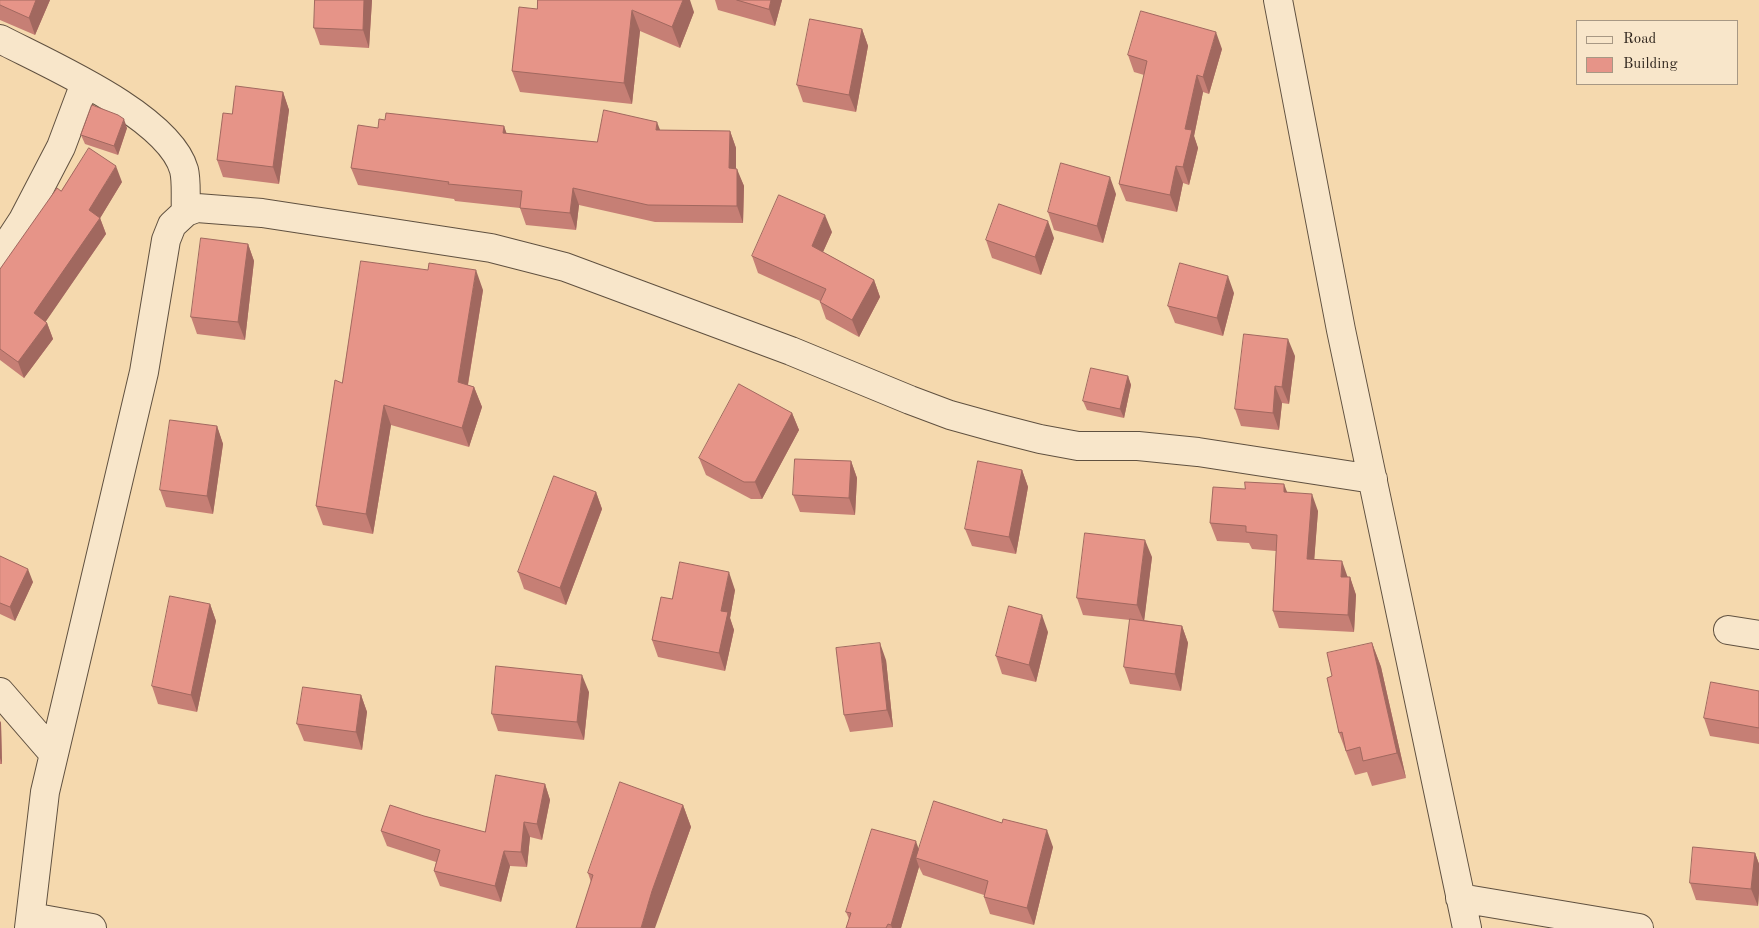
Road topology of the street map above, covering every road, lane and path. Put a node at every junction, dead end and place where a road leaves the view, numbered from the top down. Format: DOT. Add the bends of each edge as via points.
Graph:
graph roads {
  1 [pos="1278,0"];
  2 [pos="0,39"];
  3 [pos="85,83"];
  4 [pos="186,212"];
  5 [pos="0,254"];
  6 [pos="1373,480"];
  7 [pos="1728,630"];
  8 [pos="1759,635"];
  9 [pos="0,692"];
  10 [pos="53,753"];
  11 [pos="1460,898"];
  12 [pos="30,923"];
  13 [pos="92,928"];
  14 [pos="1467,928"];
  15 [pos="1639,928"];
  1 -- 6 [label="street"];
  2 -- 3 [label="street"];
  3 -- 4 [label="street" via="115,98 174,149 184,170"];
  3 -- 5 [label="street" via="61,147 23,220"];
  4 -- 6 [label="street" via="197,208 262,213 491,248 556,265 942,412 1040,439 1078,446 1138,446 1198,452"];
  4 -- 10 [label="street" via="172,225 166,240 144,372"];
  6 -- 11 [label="street"];
  7 -- 8 [label="street"];
  9 -- 10 [label="street"];
  10 -- 12 [label="street" via="45,792"];
  11 -- 14 [label="street"];
  11 -- 15 [label="street"];
  12 -- 13 [label="street"];
}
